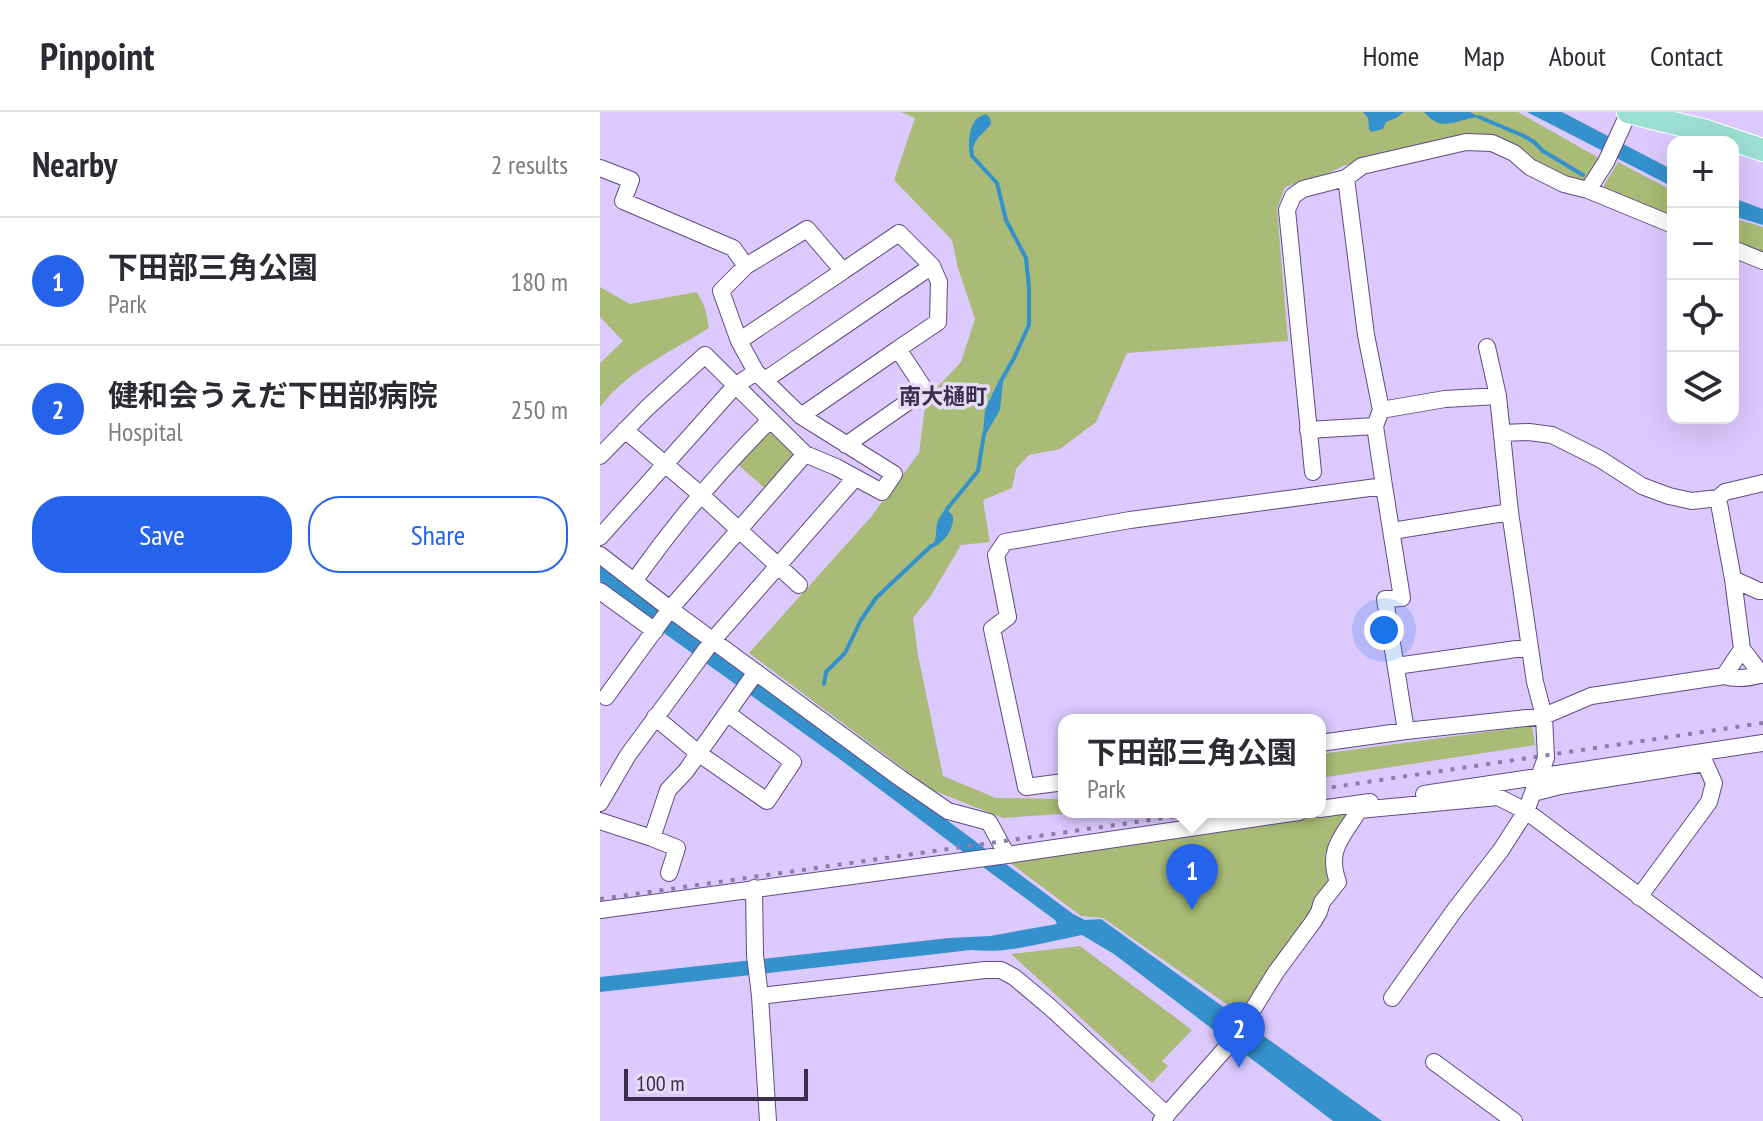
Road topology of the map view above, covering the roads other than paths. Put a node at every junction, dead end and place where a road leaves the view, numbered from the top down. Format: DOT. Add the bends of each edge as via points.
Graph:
graph roads {
  1 [pos="1628,112"];
  2 [pos="1763,150"];
  3 [pos="600,168"];
  4 [pos="1346,178"];
  5 [pos="1588,190"];
  6 [pos="1667,223"];
  7 [pos="1739,251"];
  8 [pos="1763,261"];
  9 [pos="746,266"];
  10 [pos="932,266"];
  11 [pos="843,271"];
  12 [pos="739,341"];
  13 [pos="1487,347"];
  14 [pos="898,349"];
  15 [pos="760,376"];
  16 [pos="735,386"];
  17 [pos="1498,396"];
  18 [pos="801,416"];
  19 [pos="1378,418"];
  20 [pos="770,420"];
  21 [pos="625,430"];
  22 [pos="1308,430"];
  23 [pos="1503,433"];
  24 [pos="846,445"];
  25 [pos="805,454"];
  26 [pos="600,456"];
  27 [pos="664,465"];
  28 [pos="1313,472"];
  29 [pos="855,478"];
  30 [pos="1763,483"];
  31 [pos="1384,486"];
  32 [pos="701,495"];
  33 [pos="1718,498"];
  34 [pos="1510,512"];
  35 [pos="738,529"];
  36 [pos="1392,531"];
  37 [pos="600,537"];
  38 [pos="600,555"];
  39 [pos="778,565"];
  40 [pos="1733,579"];
  41 [pos="635,580"];
  42 [pos="799,585"];
  43 [pos="600,591"];
  44 [pos="1761,591"];
  45 [pos="670,609"];
  46 [pos="1737,609"];
  47 [pos="655,631"];
  48 [pos="713,640"];
  49 [pos="1530,647"];
  50 [pos="1742,649"];
  51 [pos="1396,666"];
  52 [pos="756,672"];
  53 [pos="1762,674"];
  54 [pos="1724,676"];
  55 [pos="606,697"];
  56 [pos="727,713"];
  57 [pos="1544,716"];
  58 [pos="655,717"];
  59 [pos="1406,731"];
  60 [pos="1326,742"];
  61 [pos="1763,743"];
  62 [pos="698,753"];
  63 [pos="1058,783"];
  64 [pos="1536,785"];
  65 [pos="600,803"];
  66 [pos="1326,808"];
  67 [pos="1526,811"];
  68 [pos="1258,818"];
  69 [pos="600,821"];
  70 [pos="652,838"];
  71 [pos="1007,855"];
  72 [pos="669,873"];
  73 [pos="754,888"];
  74 [pos="1639,897"];
  75 [pos="600,910"];
  76 [pos="1763,989"];
  77 [pos="760,996"];
  78 [pos="1392,998"];
  79 [pos="1434,1062"];
  80 [pos="1164,1118"];
  81 [pos="768,1121"];
  82 [pos="1514,1121"];
  1 -- 2 [label="main road"];
  1 -- 5 [label="street"];
  3 -- 9 [label="street" via="631,180 623,201 733,248"];
  4 -- 5 [label="street" via="1362,166 1466,142 1492,143 1553,179"];
  4 -- 19 [label="street"];
  4 -- 22 [label="street" via="1303,189 1287,210"];
  5 -- 6 [label="street"];
  7 -- 8 [label="street"];
  9 -- 11 [label="street" via="807,229"];
  9 -- 12 [label="street" via="721,291"];
  10 -- 11 [label="street" via="899,233"];
  10 -- 14 [label="street" via="939,282 938,322"];
  10 -- 15 [label="street"];
  11 -- 12 [label="street"];
  12 -- 15 [label="street"];
  13 -- 17 [label="street"];
  14 -- 18 [label="street"];
  14 -- 24 [label="street" via="925,390"];
  15 -- 16 [label="street"];
  15 -- 18 [label="street"];
  16 -- 20 [label="street"];
  16 -- 21 [label="street" via="705,355"];
  16 -- 27 [label="street"];
  17 -- 19 [label="street" via="1445,399"];
  17 -- 23 [label="street"];
  18 -- 24 [label="street"];
  19 -- 22 [label="street"];
  19 -- 31 [label="street"];
  20 -- 25 [label="street"];
  20 -- 32 [label="street"];
  21 -- 26 [label="street"];
  21 -- 27 [label="street"];
  22 -- 28 [label="street"];
  23 -- 33 [label="street" via="1552,435 1642,486 1692,501"];
  23 -- 34 [label="street"];
  24 -- 29 [label="street" via="894,474 882,492"];
  25 -- 29 [label="street"];
  25 -- 35 [label="street"];
  27 -- 32 [label="street"];
  27 -- 37 [label="street"];
  29 -- 39 [label="street"];
  30 -- 33 [label="street"];
  31 -- 36 [label="street"];
  31 -- 63 [label="street" via="1005,542 996,555 1008,617 992,629 1026,787"];
  32 -- 35 [label="street"];
  32 -- 41 [label="street"];
  33 -- 40 [label="street"];
  34 -- 36 [label="street"];
  34 -- 49 [label="street"];
  35 -- 39 [label="street"];
  35 -- 45 [label="street"];
  36 -- 51 [label="street" via="1402,598 1385,599"];
  38 -- 41 [label="street"];
  39 -- 42 [label="street"];
  39 -- 48 [label="street"];
  40 -- 44 [label="street"];
  40 -- 46 [label="street"];
  41 -- 45 [label="street"];
  43 -- 47 [label="street"];
  44 -- 46 [label="street"];
  45 -- 47 [label="street"];
  45 -- 48 [label="street"];
  46 -- 50 [label="street"];
  47 -- 55 [label="street"];
  48 -- 52 [label="street"];
  48 -- 58 [label="street"];
  49 -- 51 [label="street"];
  49 -- 57 [label="street"];
  50 -- 53 [label="street"];
  50 -- 54 [label="street"];
  51 -- 59 [label="street"];
  52 -- 56 [label="street"];
  52 -- 71 [label="street" via="948,811 989,822"];
  53 -- 54 [label="street" via="1747,679"];
  54 -- 57 [label="street" via="1591,696"];
  56 -- 62 [label="street"];
  56 -- 62 [label="street" via="793,762 767,801"];
  57 -- 59 [label="street"];
  57 -- 64 [label="street" via="1546,758"];
  58 -- 62 [label="street"];
  58 -- 65 [label="street"];
  59 -- 60 [label="street"];
  61 -- 64 [label="street"];
  62 -- 70 [label="street" via="668,790"];
  64 -- 66 [label="street"];
  64 -- 67 [label="street"];
  64 -- 74 [label="street" via="1560,786 1705,763 1714,783 1709,802"];
  67 -- 74 [label="street"];
  67 -- 78 [label="street"];
  67 -- 80 [label="street" via="1498,797 1359,810 1335,849 1332,866 1338,882 1313,922 1225,1049"];
  68 -- 71 [label="street"];
  69 -- 70 [label="street"];
  70 -- 72 [label="street" via="677,848"];
  71 -- 73 [label="street"];
  73 -- 75 [label="street"];
  73 -- 77 [label="street"];
  74 -- 76 [label="street"];
  77 -- 80 [label="street" via="1001,970 1051,1008"];
  77 -- 81 [label="street"];
  79 -- 82 [label="street"];
}
